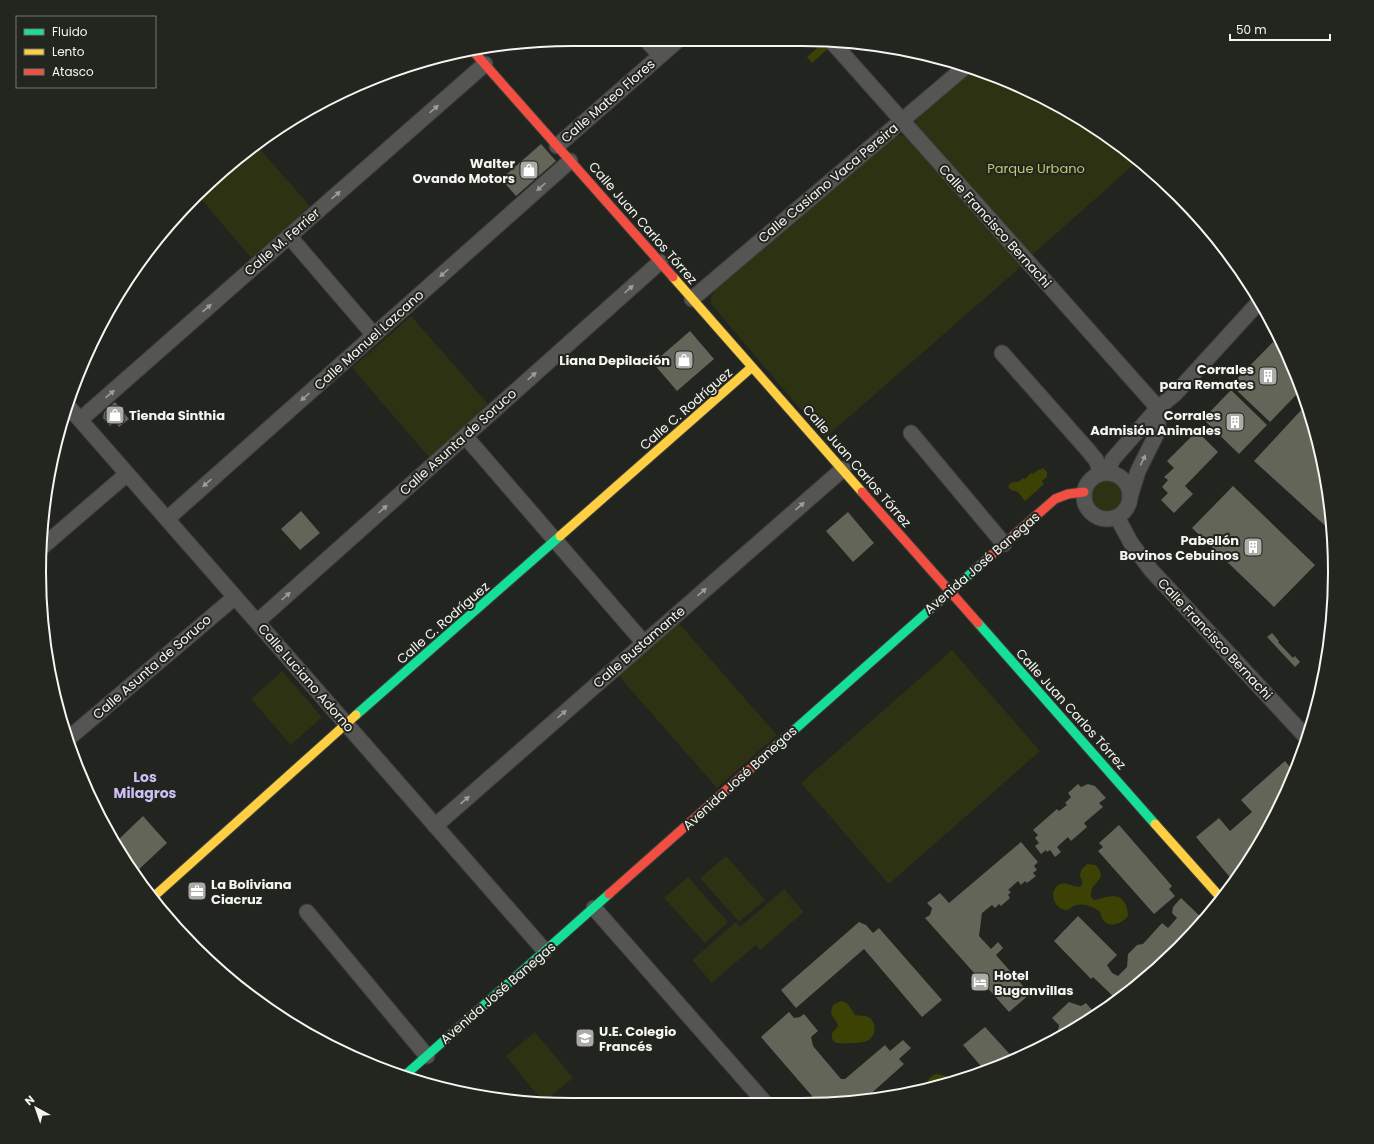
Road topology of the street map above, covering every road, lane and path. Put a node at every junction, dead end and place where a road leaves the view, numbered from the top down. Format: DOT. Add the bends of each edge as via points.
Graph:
graph roads {
  1 [pos="652,46"];
  2 [pos="671,46"];
  3 [pos="837,47"];
  4 [pos="476,55"];
  5 [pos="660,55"];
  6 [pos="484,64"];
  7 [pos="960,71"];
  8 [pos="902,120"];
  9 [pos="557,146"];
  10 [pos="570,161"];
  11 [pos="289,236"];
  12 [pos="660,262"];
  13 [pos="692,299"];
  14 [pos="1256,306"];
  15 [pos="374,335"];
  16 [pos="1002,353"];
  17 [pos="752,367"];
  18 [pos="1158,408"];
  19 [pos="72,410"];
  20 [pos="80,420"];
  21 [pos="911,433"];
  22 [pos="465,436"];
  23 [pos="842,469"];
  24 [pos="1104,473"];
  25 [pos="127,474"];
  26 [pos="1084,492"];
  27 [pos="1130,496"];
  28 [pos="1117,517"];
  29 [pos="167,519"];
  30 [pos="556,540"];
  31 [pos="47,542"];
  32 [pos="1004,544"];
  33 [pos="949,591"];
  34 [pos="235,597"];
  35 [pos="257,622"];
  36 [pos="644,643"];
  37 [pos="346,724"];
  38 [pos="1302,733"];
  39 [pos="72,735"];
  40 [pos="435,826"];
  41 [pos="157,894"];
  42 [pos="1217,894"];
  43 [pos="594,908"];
  44 [pos="307,912"];
  45 [pos="545,951"];
  46 [pos="427,1056"];
  47 [pos="409,1072"];
  48 [pos="762,1098"];
  1 -- 5 [label="street"];
  2 -- 5 [label="street, Calle Mateo Flores"];
  3 -- 8 [label="street, Calle Francisco Bernachi"];
  4 -- 6 [label="street, Calle Juan Carlos Tórrez"];
  5 -- 9 [label="street, Calle Mateo Flores"];
  6 -- 9 [label="street, Calle Juan Carlos Tórrez"];
  11 -- 6 [label="street, Calle M. Ferrier, one-way"];
  7 -- 8 [label="street, Calle Casiano Vaca Pereira"];
  8 -- 13 [label="street, Calle Casiano Vaca Pereira"];
  8 -- 18 [label="street, Calle Francisco Bernachi"];
  9 -- 10 [label="street, Calle Juan Carlos Tórrez"];
  10 -- 12 [label="street, Calle Juan Carlos Tórrez"];
  10 -- 15 [label="street, Calle Manuel Lazcano, one-way"];
  11 -- 15 [label="street"];
  20 -- 11 [label="street, Calle M. Ferrier, one-way"];
  12 -- 13 [label="street, Calle Juan Carlos Tórrez"];
  22 -- 12 [label="street, Calle Asunta de Soruco, one-way"];
  13 -- 17 [label="street, Calle Juan Carlos Tórrez"];
  14 -- 18 [label="street" via="1175,394"];
  15 -- 29 [label="street, Calle Manuel Lazcano, one-way"];
  16 -- 24 [label="street" via="1087,449"];
  17 -- 23 [label="street, Calle Juan Carlos Tórrez"];
  17 -- 30 [label="street, Calle C. Rodríguez"];
  18 -- 24 [label="street" via="1113,459"];
  27 -- 18 [label="street, one-way" via="1138,471 1158,431"];
  19 -- 20 [label="street, Calle Luciano Adorno"];
  20 -- 25 [label="street, Calle Luciano Adorno"];
  21 -- 32 [label="street"];
  22 -- 30 [label="street"];
  35 -- 22 [label="street, Calle Asunta de Soruco, one-way"];
  23 -- 33 [label="street, Calle Juan Carlos Tórrez"];
  36 -- 23 [label="street, Calle Bustamante, one-way"];
  24 -- 26 [label="street" via="1092,478"];
  24 -- 27 [label="street" via="1122,478 1128,486"];
  25 -- 29 [label="street, Calle Luciano Adorno"];
  25 -- 31 [label="street"];
  26 -- 28 [label="street" via="1085,503 1091,512 1100,518"];
  26 -- 32 [label="street, Avenida José Banegas" via="1055,499"];
  27 -- 28 [label="street" via="1125,511"];
  28 -- 38 [label="street, Calle Francisco Bernachi" via="1131,543 1151,570"];
  29 -- 34 [label="street, Calle Luciano Adorno"];
  30 -- 36 [label="street"];
  30 -- 37 [label="street, Calle C. Rodríguez"];
  32 -- 33 [label="street, Avenida José Banegas"];
  33 -- 42 [label="street, Calle Juan Carlos Tórrez"];
  33 -- 43 [label="street, Avenida José Banegas"];
  34 -- 35 [label="street, Calle Luciano Adorno"];
  34 -- 39 [label="street, Calle Asunta de Soruco"];
  35 -- 37 [label="street, Calle Luciano Adorno"];
  40 -- 36 [label="street, Calle Bustamante, one-way"];
  37 -- 40 [label="street, Calle Luciano Adorno"];
  37 -- 41 [label="street, Calle C. Rodríguez"];
  40 -- 45 [label="street, Calle Luciano Adorno"];
  43 -- 45 [label="street, Avenida José Banegas"];
  43 -- 48 [label="street"];
  44 -- 46 [label="street"];
  45 -- 46 [label="street, Avenida José Banegas"];
  46 -- 47 [label="street, Avenida José Banegas"];
}
